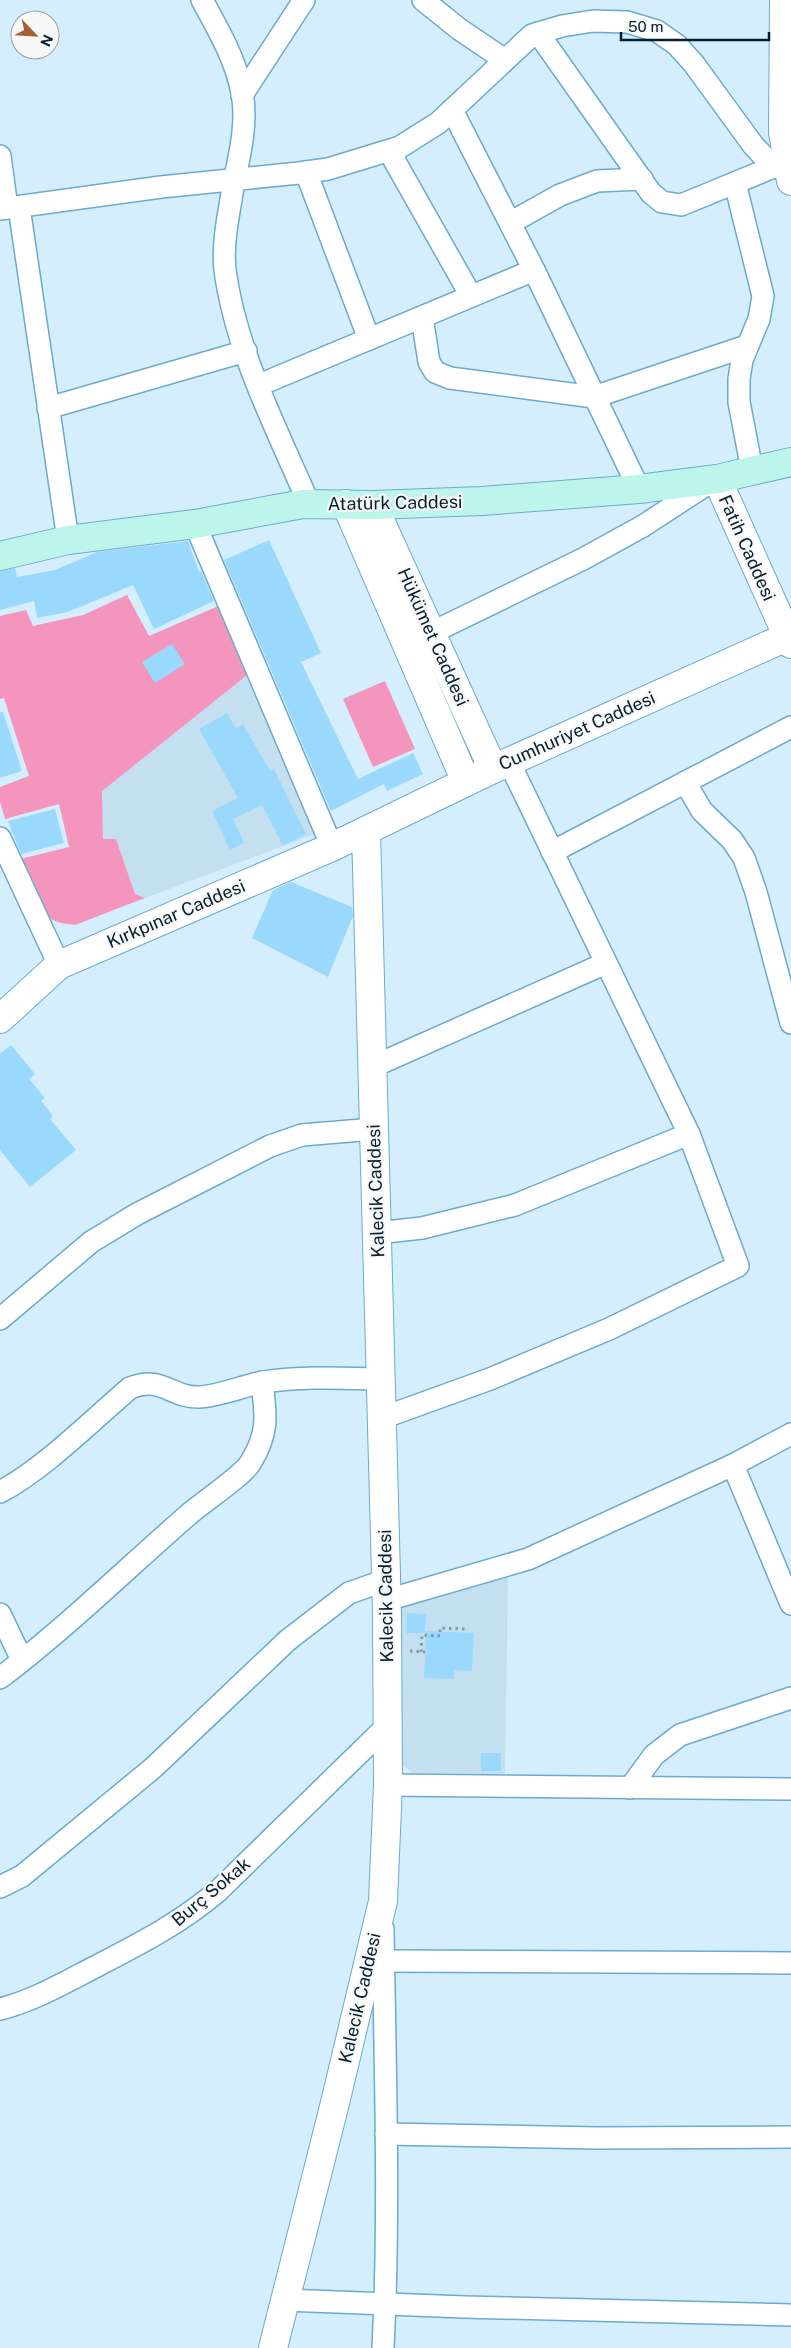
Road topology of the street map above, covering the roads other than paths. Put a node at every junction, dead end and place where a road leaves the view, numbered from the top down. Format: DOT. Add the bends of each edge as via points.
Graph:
graph roads {
  1 [pos="202,0"];
  2 [pos="304,0"];
  3 [pos="423,0"];
  4 [pos="784,0"];
  5 [pos="538,33"];
  6 [pos="506,60"];
  7 [pos="242,95"];
  8 [pos="452,110"];
  9 [pos="389,151"];
  10 [pos="0,156"];
  11 [pos="306,172"];
  12 [pos="787,174"];
  13 [pos="235,179"];
  14 [pos="642,179"];
  15 [pos="735,183"];
  16 [pos="9,208"];
  17 [pos="510,223"];
  18 [pos="534,270"];
  19 [pos="471,296"];
  20 [pos="422,317"];
  21 [pos="369,339"];
  22 [pos="747,346"];
  23 [pos="246,351"];
  24 [pos="259,385"];
  25 [pos="594,397"];
  26 [pos="48,408"];
  27 [pos="791,462"];
  28 [pos="752,470"];
  29 [pos="717,478"];
  30 [pos="639,489"];
  31 [pos="309,504"];
  32 [pos="346,504"];
  33 [pos="373,505"];
  34 [pos="195,524"];
  35 [pos="68,540"];
  36 [pos="0,556"];
  37 [pos="431,633"];
  38 [pos="790,638"];
  39 [pos="791,727"];
  40 [pos="501,765"];
  41 [pos="466,782"];
  42 [pos="685,782"];
  43 [pos="366,831"];
  44 [pos="0,838"];
  45 [pos="332,847"];
  46 [pos="552,852"];
  47 [pos="606,963"];
  48 [pos="59,965"];
  49 [pos="0,1019"];
  50 [pos="791,1023"];
  51 [pos="372,1067"];
  52 [pos="374,1129"];
  53 [pos="689,1134"];
  54 [pos="377,1233"];
  55 [pos="0,1319"];
  56 [pos="381,1379"];
  57 [pos="262,1382"];
  58 [pos="382,1418"];
  59 [pos="791,1434"];
  60 [pos="733,1465"];
  61 [pos="0,1492"];
  62 [pos="386,1590"];
  63 [pos="791,1604"];
  64 [pos="0,1614"];
  65 [pos="22,1660"];
  66 [pos="0,1678"];
  67 [pos="791,1698"];
  68 [pos="388,1725"];
  69 [pos="388,1785"];
  70 [pos="630,1788"];
  71 [pos="791,1789"];
  72 [pos="0,1887"];
  73 [pos="383,1901"];
  74 [pos="384,1961"];
  75 [pos="791,1963"];
  76 [pos="0,2008"];
  77 [pos="386,2134"];
  78 [pos="791,2137"];
  79 [pos="285,2300"];
  80 [pos="385,2304"];
  81 [pos="791,2315"];
  82 [pos="273,2348"];
  83 [pos="383,2348"];
  1 -- 7 [label="street" via="223,39"];
  2 -- 7 [label="street"];
  3 -- 6 [label="street"];
  4 -- 12 [label="street"];
  5 -- 6 [label="street"];
  5 -- 12 [label="street" via="593,21 628,22 657,31 677,45 740,130 768,161"];
  5 -- 14 [label="street"];
  6 -- 8 [label="street"];
  7 -- 13 [label="street" via="243,125"];
  8 -- 9 [label="street" via="438,123"];
  8 -- 17 [label="street"];
  9 -- 11 [label="street"];
  9 -- 19 [label="street"];
  10 -- 16 [label="street"];
  11 -- 13 [label="street"];
  11 -- 21 [label="street"];
  12 -- 15 [label="street"];
  13 -- 16 [label="street"];
  13 -- 23 [label="street" via="226,233 225,269 235,319"];
  14 -- 15 [label="street" via="656,198 675,205"];
  14 -- 17 [label="street" via="597,181 560,195"];
  15 -- 22 [label="street" via="762,296 759,319"];
  16 -- 26 [label="street"];
  17 -- 18 [label="street"];
  18 -- 19 [label="street"];
  18 -- 25 [label="street"];
  19 -- 20 [label="street"];
  20 -- 21 [label="street"];
  20 -- 25 [label="street" via="429,362 435,372 450,378"];
  21 -- 24 [label="street"];
  22 -- 25 [label="street"];
  22 -- 28 [label="street" via="742,360 739,402"];
  23 -- 24 [label="street"];
  23 -- 26 [label="street"];
  24 -- 31 [label="street"];
  25 -- 30 [label="street"];
  26 -- 35 [label="street"];
  27 -- 28 [label="main road, Atatürk Caddesi"];
  28 -- 29 [label="main road, Atatürk Caddesi"];
  29 -- 30 [label="main road, Atatürk Caddesi"];
  29 -- 37 [label="street" via="643,526 583,559"];
  29 -- 38 [label="street, Fatih Caddesi"];
  30 -- 33 [label="main road, Atatürk Caddesi" via="482,501"];
  31 -- 32 [label="main road, Atatürk Caddesi"];
  31 -- 34 [label="main road, Atatürk Caddesi"];
  32 -- 33 [label="main road, Atatürk Caddesi"];
  32 -- 41 [label="street"];
  33 -- 37 [label="street, Hükümet Caddesi"];
  34 -- 35 [label="main road, Atatürk Caddesi"];
  34 -- 45 [label="street"];
  35 -- 36 [label="main road, Atatürk Caddesi"];
  37 -- 40 [label="street, Hükümet Caddesi"];
  38 -- 40 [label="street, Cumhuriyet Caddesi"];
  39 -- 42 [label="street"];
  40 -- 41 [label="street, Cumhuriyet Caddesi"];
  40 -- 46 [label="street"];
  41 -- 43 [label="street, Cumhuriyet Caddesi"];
  42 -- 46 [label="street"];
  42 -- 50 [label="street" via="702,810 732,840 744,858"];
  43 -- 45 [label="street, Kırkpınar Caddesi"];
  43 -- 51 [label="street, Kalecik Caddesi"];
  44 -- 48 [label="street"];
  45 -- 48 [label="street, Kırkpınar Caddesi"];
  46 -- 47 [label="street"];
  47 -- 51 [label="street"];
  47 -- 53 [label="street"];
  48 -- 49 [label="street, Kırkpınar Caddesi"];
  51 -- 52 [label="street, Kalecik Caddesi"];
  52 -- 54 [label="street, Kalecik Caddesi"];
  52 -- 55 [label="street" via="302,1135 270,1146 137,1214 91,1242"];
  53 -- 54 [label="street" via="515,1205 422,1228"];
  53 -- 58 [label="street" via="738,1266 609,1329 490,1379"];
  54 -- 56 [label="street, Kalecik Caddesi"];
  56 -- 57 [label="street" via="313,1377"];
  56 -- 58 [label="street, Kalecik Caddesi"];
  57 -- 61 [label="street" via="199,1397 156,1384 142,1383 130,1388 46,1460"];
  57 -- 65 [label="street" via="266,1416 264,1438 249,1465"];
  58 -- 62 [label="street, Kalecik Caddesi"];
  59 -- 60 [label="street"];
  60 -- 62 [label="street" via="528,1559"];
  60 -- 63 [label="street"];
  62 -- 68 [label="street, Kalecik Caddesi"];
  62 -- 72 [label="street" via="349,1593 288,1640 153,1768 22,1876"];
  64 -- 65 [label="street"];
  65 -- 66 [label="street"];
  67 -- 70 [label="street" via="680,1735 654,1755"];
  68 -- 69 [label="street, Kalecik Caddesi"];
  68 -- 76 [label="street, Burç Sokak" via="194,1911 169,1928 47,1991"];
  69 -- 70 [label="street"];
  69 -- 73 [label="street, Kalecik Caddesi"];
  70 -- 71 [label="street"];
  73 -- 74 [label="street"];
  73 -- 79 [label="street, Kalecik Caddesi"];
  74 -- 75 [label="street"];
  74 -- 77 [label="street"];
  77 -- 78 [label="street"];
  77 -- 80 [label="street"];
  79 -- 80 [label="street"];
  79 -- 82 [label="street, Kalecik Caddesi"];
  80 -- 81 [label="street"];
  80 -- 83 [label="street"];
}
